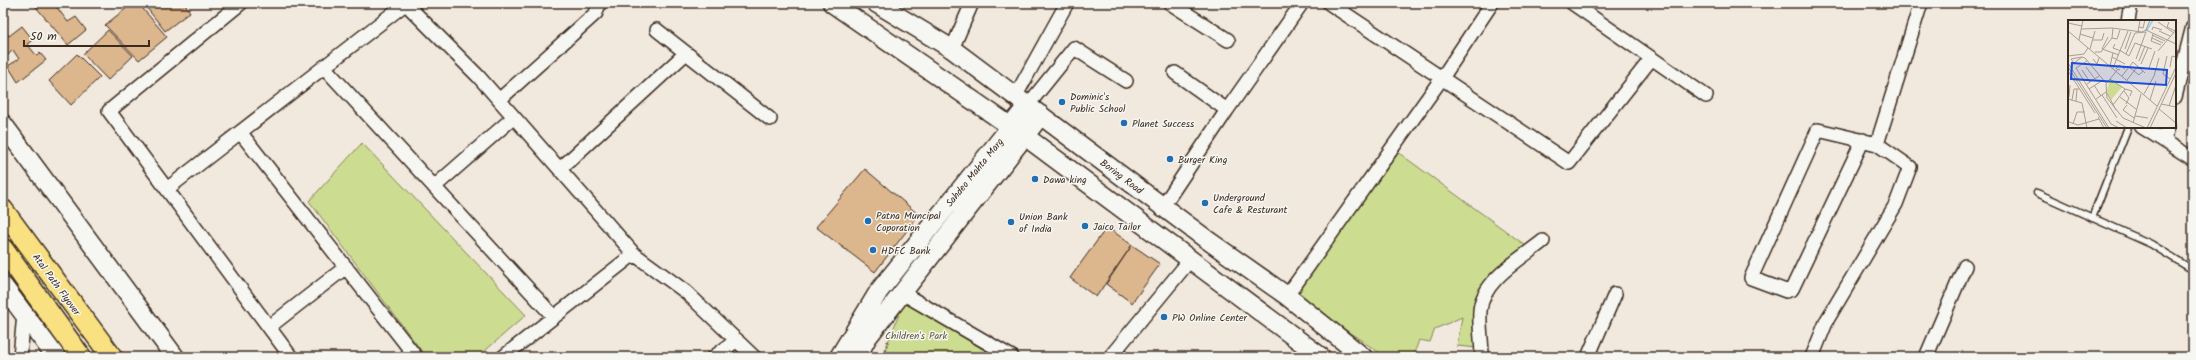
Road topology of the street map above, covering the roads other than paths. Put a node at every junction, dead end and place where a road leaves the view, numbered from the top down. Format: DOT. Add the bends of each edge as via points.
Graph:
graph roads {
  1 [pos="241,3"];
  2 [pos="405,3"];
  3 [pos="599,3"];
  4 [pos="832,3"];
  5 [pos="876,3"];
  6 [pos="972,3"];
  7 [pos="1067,3"];
  8 [pos="1170,3"];
  9 [pos="1302,3"];
  10 [pos="1329,3"];
  11 [pos="1492,3"];
  12 [pos="1572,3"];
  13 [pos="1921,3"];
  14 [pos="2131,3"];
  15 [pos="2128,20"];
  16 [pos="2193,26"];
  17 [pos="657,30"];
  18 [pos="1228,40"];
  19 [pos="952,49"];
  20 [pos="685,54"];
  21 [pos="1651,59"];
  22 [pos="324,67"];
  23 [pos="1175,73"];
  24 [pos="1442,78"];
  25 [pos="1126,82"];
  26 [pos="2176,93"];
  27 [pos="1706,96"];
  28 [pos="499,100"];
  29 [pos="1028,106"];
  30 [pos="1227,110"];
  31 [pos="514,116"];
  32 [pos="770,119"];
  33 [pos="3,124"];
  34 [pos="1009,127"];
  35 [pos="2128,128"];
  36 [pos="2144,128"];
  37 [pos="2168,128"];
  38 [pos="240,132"];
  39 [pos="1026,137"];
  40 [pos="1863,140"];
  41 [pos="2164,141"];
  42 [pos="1877,144"];
  43 [pos="2193,159"];
  44 [pos="560,169"];
  45 [pos="434,187"];
  46 [pos="167,189"];
  47 [pos="2037,194"];
  48 [pos="1163,206"];
  49 [pos="3,210"];
  50 [pos="2092,218"];
  51 [pos="1543,241"];
  52 [pos="3,249"];
  53 [pos="634,254"];
  54 [pos="1190,260"];
  55 [pos="1965,266"];
  56 [pos="346,267"];
  57 [pos="2193,270"];
  58 [pos="3,286"];
  59 [pos="902,293"];
  60 [pos="1615,294"];
  61 [pos="1287,296"];
  62 [pos="24,314"];
  63 [pos="554,317"];
  64 [pos="269,327"];
  65 [pos="737,340"];
  66 [pos="20,357"];
  67 [pos="56,357"];
  68 [pos="81,357"];
  69 [pos="112,357"];
  70 [pos="175,357"];
  71 [pos="291,357"];
  72 [pos="416,357"];
  73 [pos="503,357"];
  74 [pos="714,357"];
  75 [pos="754,357"];
  76 [pos="839,357"];
  77 [pos="857,357"];
  78 [pos="1012,357"];
  79 [pos="1110,357"];
  80 [pos="1321,357"];
  81 [pos="1364,357"];
  82 [pos="1482,357"];
  83 [pos="1588,357"];
  84 [pos="1812,357"];
  85 [pos="1926,357"];
  1 -- 46 [label="street" via="109,111"];
  2 -- 22 [label="street"];
  2 -- 28 [label="street"];
  3 -- 28 [label="street" via="596,14"];
  4 -- 34 [label="street"];
  5 -- 19 [label="street, Boring Road"];
  6 -- 19 [label="street"];
  7 -- 29 [label="street"];
  8 -- 18 [label="street"];
  9 -- 30 [label="street"];
  10 -- 24 [label="street"];
  11 -- 24 [label="street"];
  12 -- 21 [label="street"];
  13 -- 42 [label="street"];
  14 -- 15 [label="street"];
  16 -- 26 [label="street"];
  17 -- 20 [label="street"];
  19 -- 29 [label="street, Boring Road"];
  20 -- 32 [label="street"];
  20 -- 44 [label="street"];
  21 -- 24 [label="street" via="1569,163"];
  21 -- 27 [label="street"];
  22 -- 38 [label="street"];
  22 -- 45 [label="street"];
  23 -- 30 [label="street"];
  24 -- 61 [label="street"];
  25 -- 29 [label="street" via="1074,48"];
  28 -- 31 [label="street"];
  29 -- 34 [label="street, Sahdeo Mahta Marg"];
  29 -- 39 [label="street, Sahdeo Mahta Marg"];
  29 -- 48 [label="street, Boring Road"];
  30 -- 48 [label="street"];
  31 -- 44 [label="street"];
  31 -- 45 [label="street"];
  33 -- 70 [label="street"];
  34 -- 39 [label="street"];
  34 -- 76 [label="street, Sahdeo Mahta Marg" via="879,291"];
  35 -- 50 [label="lane"];
  36 -- 41 [label="street"];
  37 -- 41 [label="street"];
  38 -- 46 [label="street"];
  38 -- 56 [label="street"];
  39 -- 54 [label="street"];
  39 -- 59 [label="street, Sahdeo Mahta Marg"];
  40 -- 40 [label="street" via="1818,130 1751,278 1786,291 1792,289"];
  40 -- 42 [label="street"];
  41 -- 43 [label="street"];
  42 -- 84 [label="street" via="1910,167 1896,204 1827,320"];
  44 -- 53 [label="street"];
  45 -- 63 [label="street"];
  46 -- 64 [label="street"];
  47 -- 50 [label="lane"];
  48 -- 61 [label="street, Boring Road"];
  49 -- 69 [label="main road, Atal Path Flyover"];
  50 -- 57 [label="lane" via="2151,244"];
  51 -- 82 [label="street" via="1496,279 1487,290 1480,310"];
  52 -- 68 [label="main road"];
  53 -- 63 [label="street"];
  53 -- 65 [label="street" via="686,292"];
  54 -- 79 [label="street"];
  54 -- 80 [label="street"];
  55 -- 85 [label="street"];
  56 -- 64 [label="street"];
  56 -- 72 [label="street"];
  58 -- 62 [label="street"];
  59 -- 77 [label="street, Sahdeo Mahta Marg" via="867,338"];
  59 -- 78 [label="street"];
  60 -- 83 [label="street"];
  61 -- 81 [label="street, Boring Road"];
  62 -- 66 [label="street"];
  62 -- 67 [label="street"];
  63 -- 73 [label="street"];
  64 -- 71 [label="street"];
  65 -- 74 [label="street"];
  65 -- 75 [label="street"];
}
